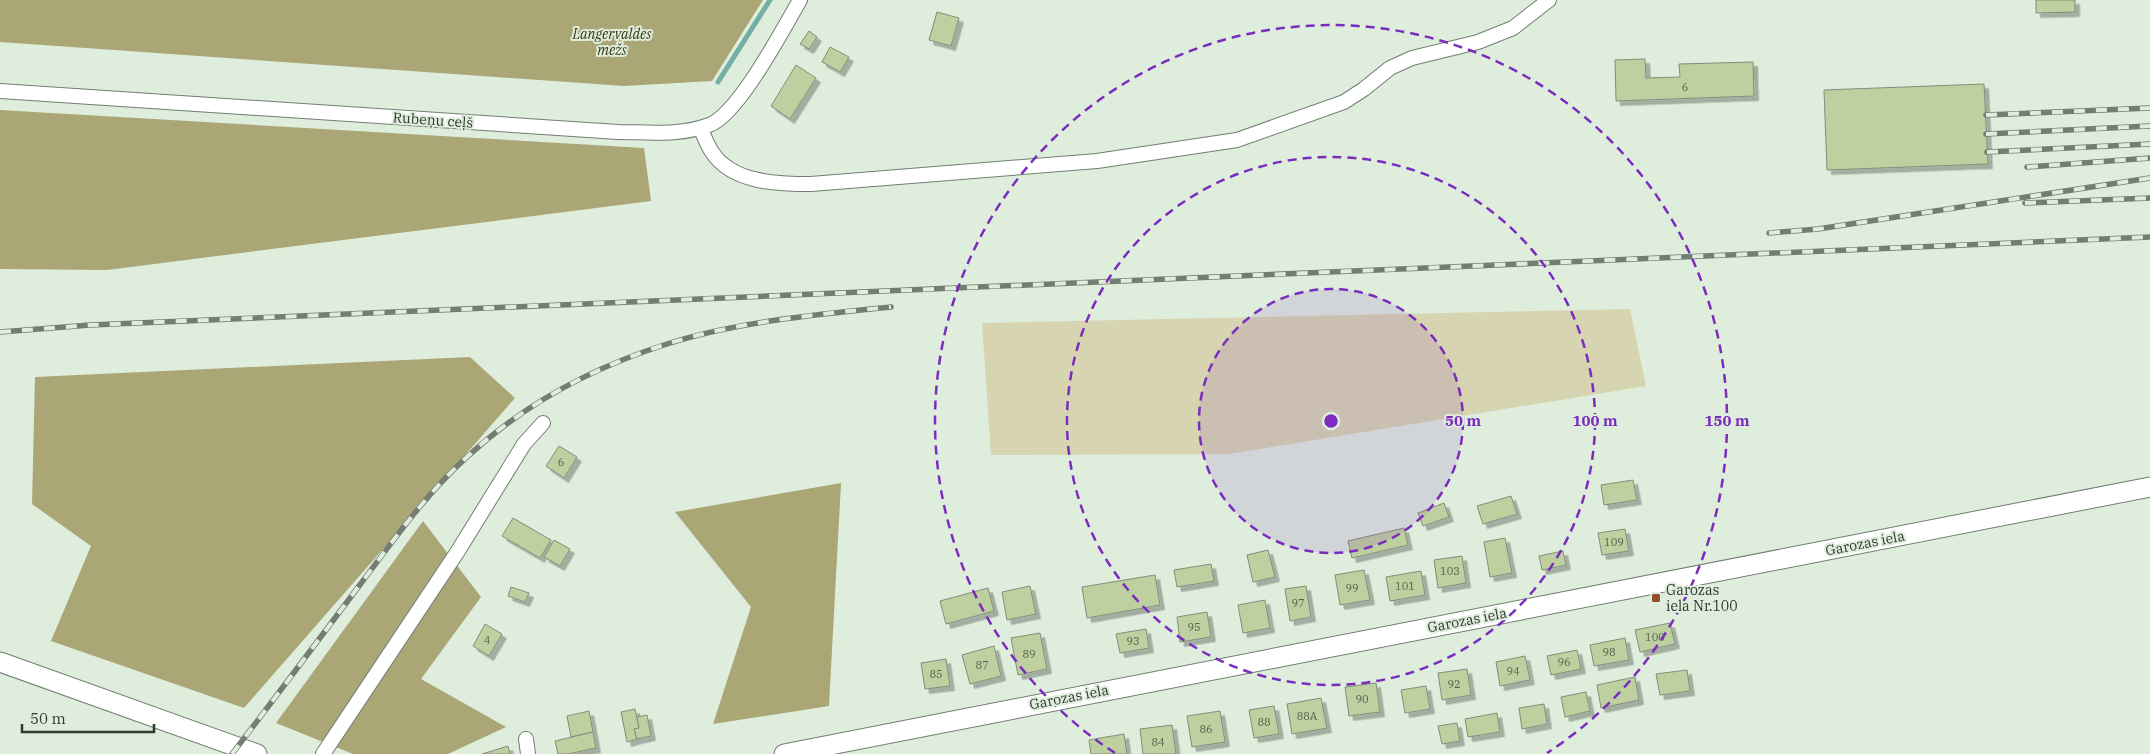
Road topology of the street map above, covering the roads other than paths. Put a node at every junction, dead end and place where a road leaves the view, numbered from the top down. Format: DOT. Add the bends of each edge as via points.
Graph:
graph roads {
  1 [pos="800,0"];
  2 [pos="1549,0"];
  3 [pos="0,91"];
  4 [pos="700,128"];
  5 [pos="543,423"];
  6 [pos="2150,487"];
  7 [pos="0,662"];
  8 [pos="526,739"];
  9 [pos="257,754"];
  10 [pos="323,754"];
  11 [pos="528,754"];
  12 [pos="784,754"];
  1 -- 4 [label="street, Rubeņu ceļš" via="729,112 711,125"];
  2 -- 4 [label="street" via="1513,28 1478,42 1412,58 1390,68 1344,102 1237,140 1097,161 777,184 745,177 726,166 712,153"];
  3 -- 4 [label="street, Rubeņu ceļš" via="618,132 672,132"];
  5 -- 10 [label="street" via="524,444 458,551"];
  6 -- 12 [label="main road, Garozas iela"];
  7 -- 9 [label="main road"];
  8 -- 11 [label="street"];
}
